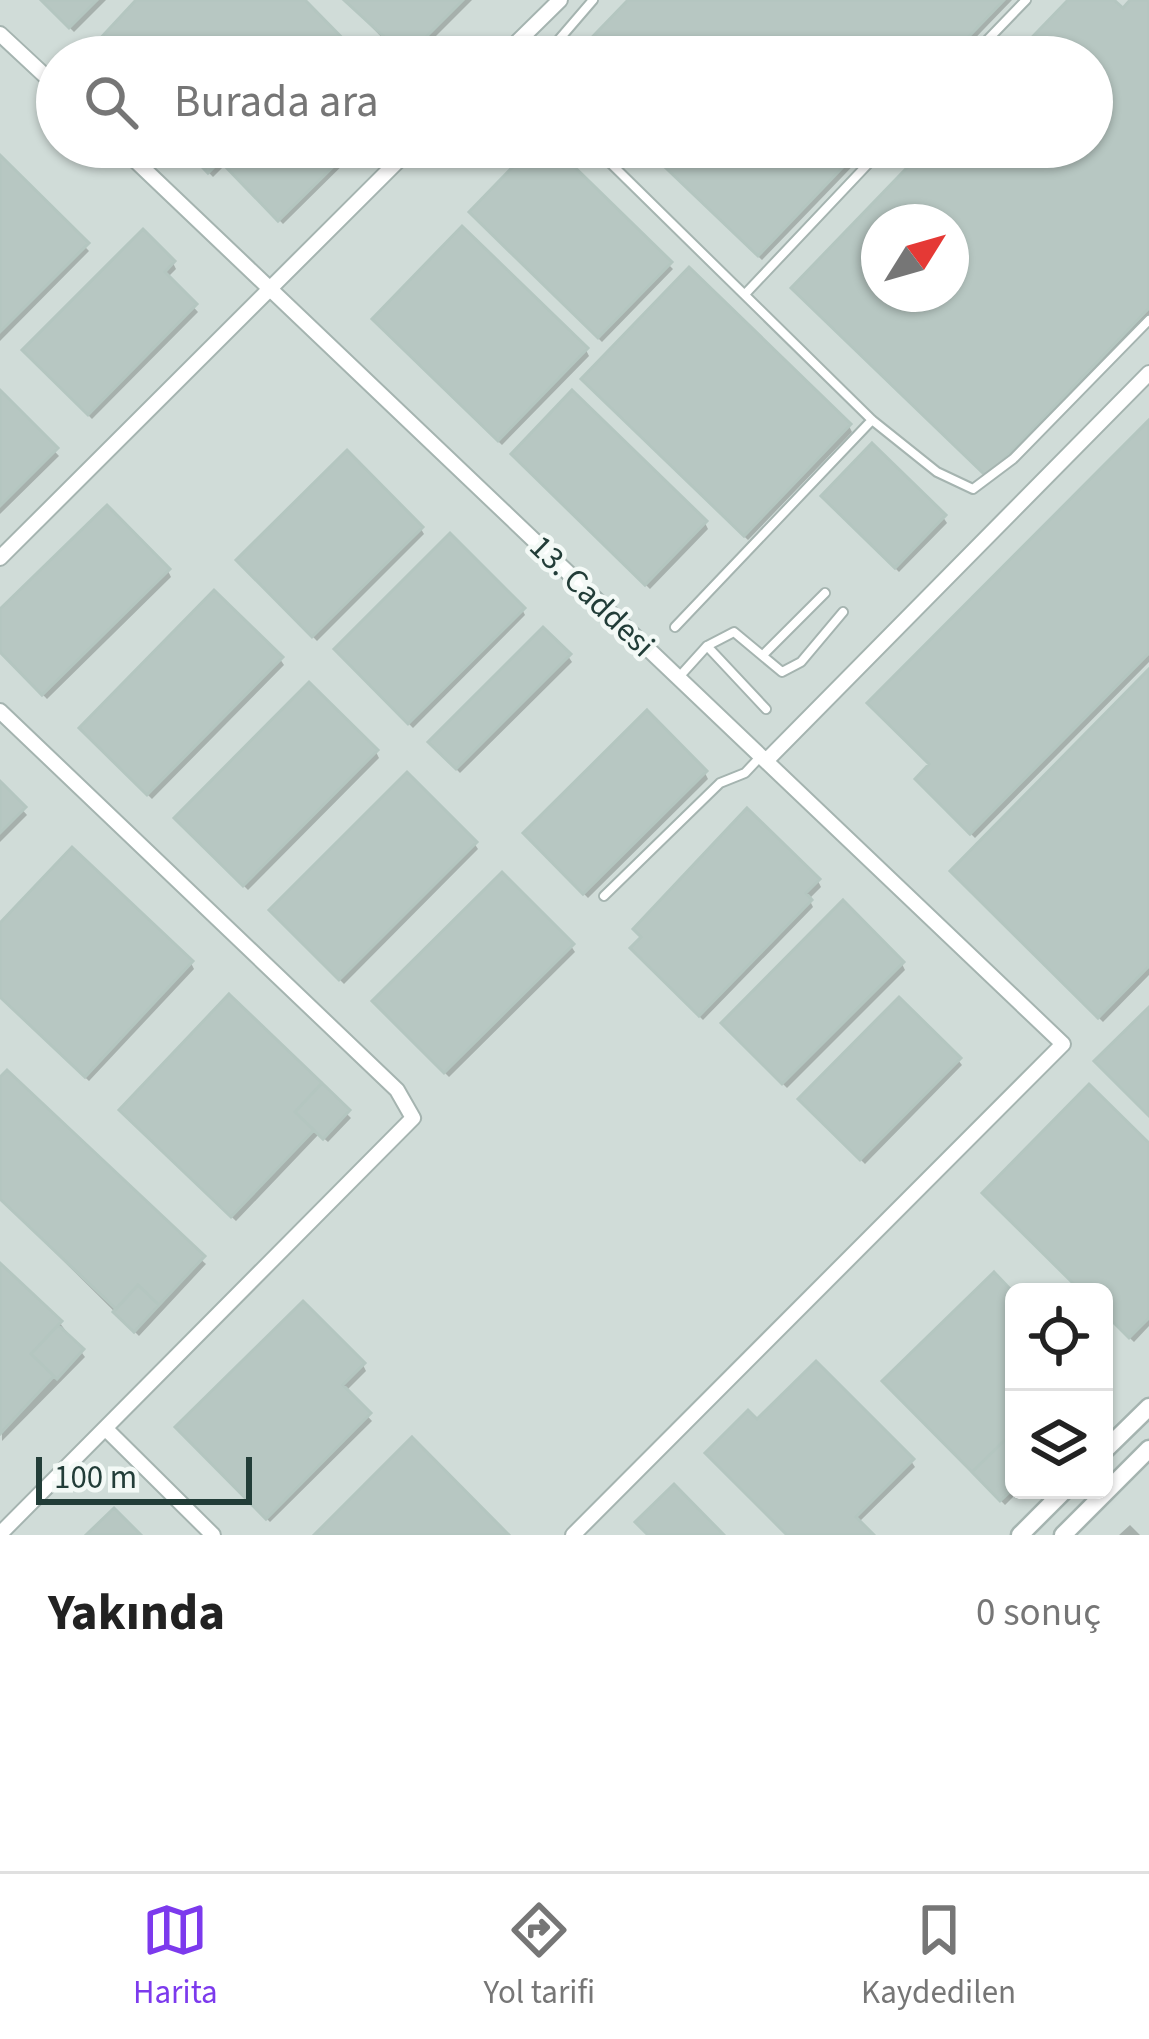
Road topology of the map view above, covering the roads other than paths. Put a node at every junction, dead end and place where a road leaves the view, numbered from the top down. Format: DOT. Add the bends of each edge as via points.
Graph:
graph roads {
  1 [pos="560,0"];
  2 [pos="593,0"];
  3 [pos="1027,0"];
  4 [pos="0,34"];
  5 [pos="523,36"];
  6 [pos="562,36"];
  7 [pos="992,36"];
  8 [pos="36,67"];
  9 [pos="145,168"];
  10 [pos="391,168"];
  11 [pos="616,168"];
  12 [pos="864,168"];
  13 [pos="271,286"];
  14 [pos="747,292"];
  15 [pos="1149,320"];
  16 [pos="1149,373"];
  17 [pos="872,420"];
  18 [pos="0,558"];
  19 [pos="825,593"];
  20 [pos="843,611"];
  21 [pos="675,627"];
  22 [pos="706,646"];
  23 [pos="764,654"];
  24 [pos="679,677"];
  25 [pos="766,709"];
  26 [pos="0,711"];
  27 [pos="764,759"];
  28 [pos="604,896"];
  29 [pos="1149,1407"];
  30 [pos="108,1431"];
  31 [pos="1113,1442"];
  32 [pos="1149,1449"];
  33 [pos="1056,1499"];
  34 [pos="0,1534"];
  35 [pos="213,1535"];
  36 [pos="573,1535"];
  37 [pos="1020,1535"];
  38 [pos="1063,1535"];
  1 -- 5 [label="street"];
  2 -- 6 [label="lane"];
  3 -- 7 [label="lane"];
  4 -- 8 [label="street"];
  9 -- 13 [label="street, 13. Caddesi"];
  10 -- 13 [label="street"];
  11 -- 14 [label="lane"];
  12 -- 14 [label="lane"];
  13 -- 18 [label="street"];
  13 -- 24 [label="street, 13. Caddesi"];
  14 -- 17 [label="lane"];
  15 -- 17 [label="lane" via="973,490"];
  16 -- 27 [label="street"];
  17 -- 21 [label="lane"];
  19 -- 23 [label="lane"];
  20 -- 23 [label="lane" via="801,662 782,672"];
  22 -- 23 [label="lane" via="734,632"];
  22 -- 24 [label="lane"];
  22 -- 25 [label="lane"];
  24 -- 27 [label="street, 13. Caddesi"];
  26 -- 30 [label="street" via="397,1090 413,1118"];
  27 -- 28 [label="lane" via="720,783"];
  27 -- 36 [label="street, 13. Caddesi" via="1064,1044"];
  29 -- 31 [label="street"];
  30 -- 34 [label="street"];
  30 -- 35 [label="street"];
  32 -- 38 [label="street"];
  33 -- 37 [label="street"];
}
